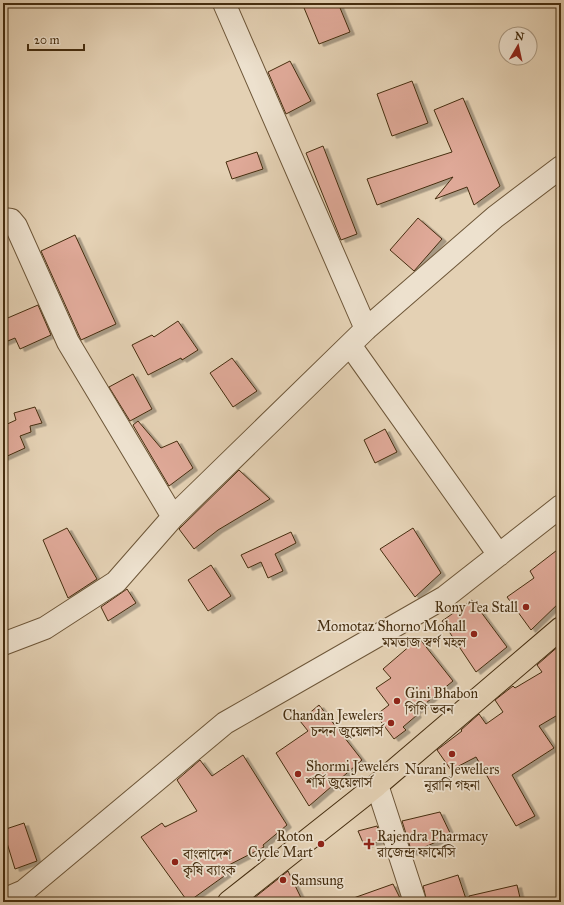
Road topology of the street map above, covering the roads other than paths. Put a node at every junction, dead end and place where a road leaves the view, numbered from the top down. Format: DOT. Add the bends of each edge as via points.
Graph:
graph roads {
  1 [pos="224,3"];
  2 [pos="561,167"];
  3 [pos="3,219"];
  4 [pos="366,329"];
  5 [pos="350,345"];
  6 [pos="561,506"];
  7 [pos="173,517"];
  8 [pos="499,555"];
  9 [pos="561,628"];
  10 [pos="3,644"];
  11 [pos="377,785"];
  12 [pos="3,900"];
  13 [pos="228,902"];
  14 [pos="415,902"];
  1 -- 4 [label="street"];
  2 -- 4 [label="street" via="494,217"];
  3 -- 7 [label="street" via="11,220 16,226 68,342"];
  4 -- 5 [label="street"];
  5 -- 7 [label="street"];
  5 -- 8 [label="street"];
  6 -- 8 [label="street"];
  7 -- 10 [label="street" via="116,582 45,628"];
  8 -- 12 [label="street" via="445,596 225,723 24,891"];
  9 -- 11 [label="highway"];
  11 -- 13 [label="highway"];
  11 -- 14 [label="street"];
}
